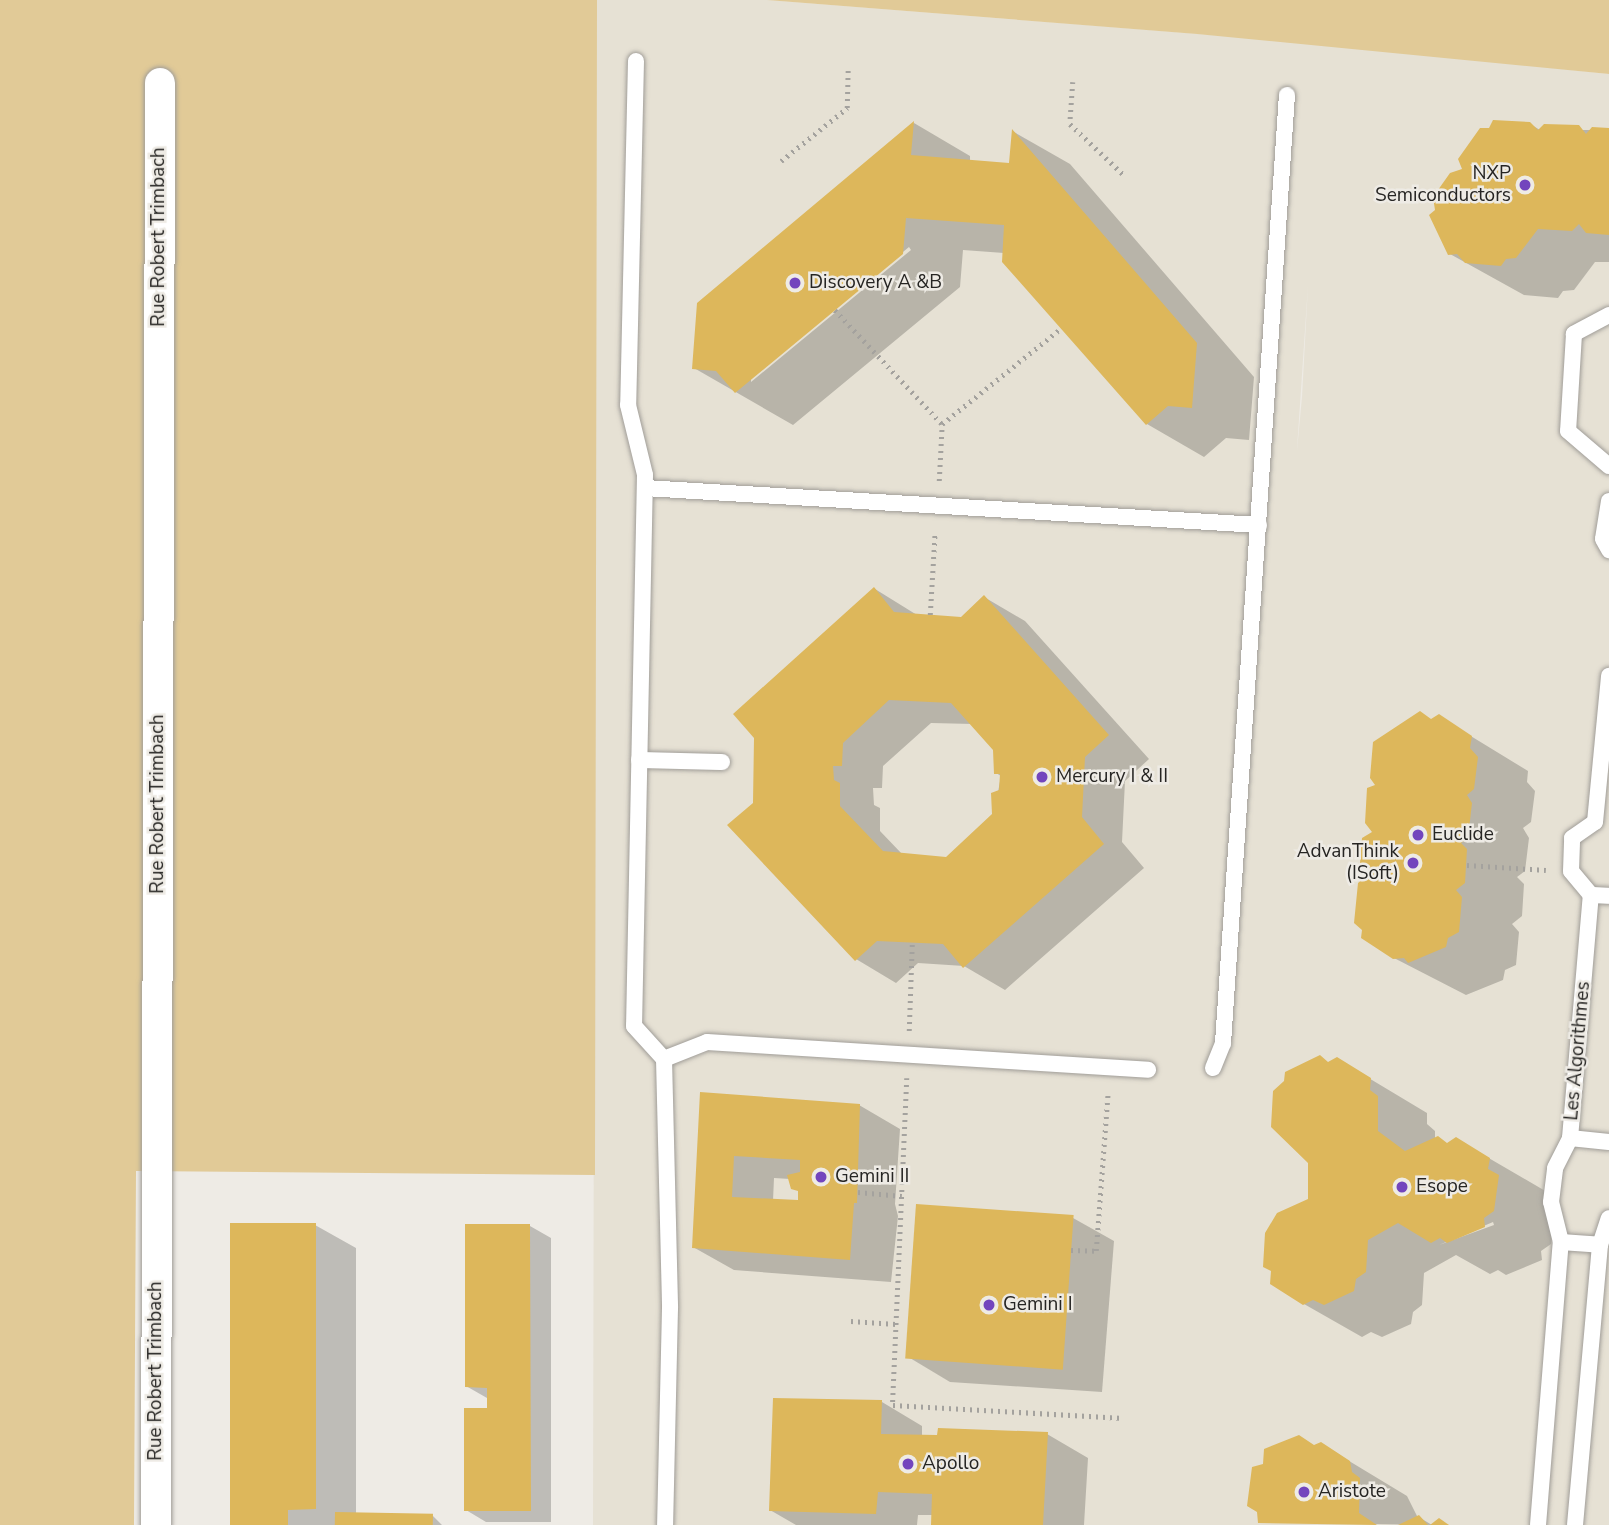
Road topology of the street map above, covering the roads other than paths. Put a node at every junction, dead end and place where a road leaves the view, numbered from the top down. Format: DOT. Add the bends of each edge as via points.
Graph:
graph roads {
  1 [pos="636,61"];
  2 [pos="160,83"];
  3 [pos="1287,95"];
  4 [pos="1609,315"];
  5 [pos="1609,466"];
  6 [pos="645,488"];
  7 [pos="1609,501"];
  8 [pos="1259,524"];
  9 [pos="1609,550"];
  10 [pos="1609,676"];
  11 [pos="639,760"];
  12 [pos="722,762"];
  13 [pos="1602,822"];
  14 [pos="1591,895"];
  15 [pos="1609,896"];
  16 [pos="664,1059"];
  17 [pos="1213,1068"];
  18 [pos="1148,1070"];
  19 [pos="1570,1138"];
  20 [pos="1609,1141"];
  21 [pos="1609,1218"];
  22 [pos="1561,1242"];
  23 [pos="1600,1245"];
  24 [pos="156,1525"];
  25 [pos="666,1525"];
  26 [pos="1538,1525"];
  27 [pos="1576,1525"];
  1 -- 6 [label="lane" via="628,405"];
  2 -- 24 [label="street, Rue Robert Trimbach"];
  3 -- 8 [label="lane"];
  4 -- 5 [label="lane" via="1574,334 1568,431"];
  6 -- 8 [label="lane"];
  6 -- 11 [label="lane"];
  7 -- 9 [label="lane" via="1603,540"];
  8 -- 17 [label="lane" via="1223,1043"];
  10 -- 13 [label="lane"];
  11 -- 12 [label="lane"];
  11 -- 16 [label="lane" via="634,1026"];
  13 -- 14 [label="lane" via="1572,838 1571,872"];
  14 -- 15 [label="lane"];
  14 -- 19 [label="lane, Les Algorithmes"];
  16 -- 18 [label="lane" via="706,1042"];
  16 -- 25 [label="lane" via="670,1308"];
  19 -- 20 [label="lane"];
  19 -- 22 [label="lane, Les Algorithmes" via="1555,1168 1551,1202"];
  21 -- 23 [label="lane"];
  22 -- 23 [label="lane"];
  22 -- 26 [label="lane, Les Algorithmes"];
  23 -- 27 [label="lane"];
}
